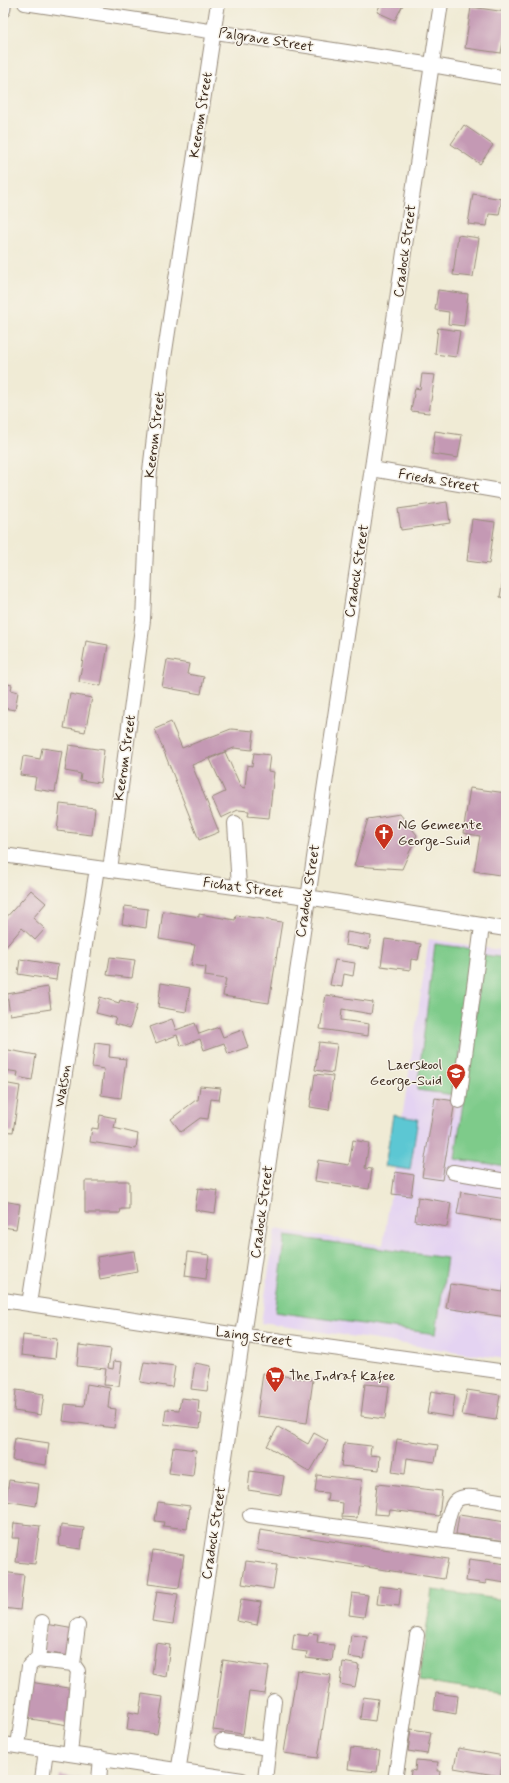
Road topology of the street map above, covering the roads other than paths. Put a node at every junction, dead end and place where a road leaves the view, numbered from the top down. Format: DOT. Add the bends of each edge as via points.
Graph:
graph roads {
  1 [pos="4,3"];
  2 [pos="25,3"];
  3 [pos="218,3"];
  4 [pos="441,3"];
  5 [pos="3,10"];
  6 [pos="213,32"];
  7 [pos="432,65"];
  8 [pos="506,78"];
  9 [pos="372,469"];
  10 [pos="506,492"];
  11 [pos="235,823"];
  12 [pos="3,855"];
  13 [pos="103,869"];
  14 [pos="239,887"];
  15 [pos="307,897"];
  16 [pos="482,926"];
  17 [pos="506,929"];
  18 [pos="459,1101"];
  19 [pos="453,1172"];
  20 [pos="506,1181"];
  21 [pos="3,1300"];
  22 [pos="29,1304"];
  23 [pos="244,1335"];
  24 [pos="506,1372"];
  25 [pos="506,1502"];
  26 [pos="250,1515"];
  27 [pos="444,1541"];
  28 [pos="506,1549"];
  29 [pos="42,1622"];
  30 [pos="78,1626"];
  31 [pos="417,1635"];
  32 [pos="38,1660"];
  33 [pos="73,1664"];
  34 [pos="274,1701"];
  35 [pos="222,1741"];
  36 [pos="3,1744"];
  37 [pos="18,1746"];
  38 [pos="268,1748"];
  39 [pos="46,1750"];
  40 [pos="70,1754"];
  41 [pos="101,1758"];
  42 [pos="178,1775"];
  43 [pos="42,1780"];
  44 [pos="99,1780"];
  45 [pos="242,1780"];
  46 [pos="265,1780"];
  47 [pos="395,1780"];
  1 -- 5 [label="street"];
  2 -- 6 [label="street, Palgrave Street"];
  3 -- 6 [label="street, Keerom Street"];
  4 -- 7 [label="street, Cradock Street"];
  6 -- 7 [label="street, Palgrave Street"];
  6 -- 13 [label="street, Keerom Street" via="161,379 149,479 142,620"];
  7 -- 8 [label="street, Palgrave Street"];
  7 -- 9 [label="street, Cradock Street"];
  9 -- 10 [label="street, Frieda Street"];
  9 -- 15 [label="street, Cradock Street"];
  11 -- 14 [label="street"];
  12 -- 13 [label="street, Fichat Street"];
  13 -- 14 [label="street, Fichat Street"];
  13 -- 22 [label="street, Watson"];
  14 -- 15 [label="street, Fichat Street"];
  15 -- 16 [label="street, Fichat Street"];
  15 -- 23 [label="street, Cradock Street"];
  16 -- 17 [label="street, Fichat Street"];
  16 -- 18 [label="street"];
  19 -- 20 [label="street"];
  21 -- 22 [label="street, Laing Street"];
  22 -- 23 [label="street, Laing Street"];
  23 -- 24 [label="street, Laing Street"];
  23 -- 42 [label="street, Cradock Street"];
  25 -- 27 [label="street" via="466,1496 459,1498 449,1511"];
  26 -- 27 [label="street"];
  27 -- 28 [label="street"];
  29 -- 32 [label="street"];
  30 -- 33 [label="street"];
  31 -- 47 [label="street"];
  32 -- 33 [label="street"];
  32 -- 37 [label="street" via="29,1666"];
  33 -- 40 [label="street" via="78,1671"];
  34 -- 38 [label="street"];
  35 -- 38 [label="street"];
  36 -- 37 [label="street"];
  37 -- 39 [label="street"];
  38 -- 46 [label="street"];
  39 -- 40 [label="street"];
  39 -- 43 [label="street"];
  40 -- 41 [label="street"];
  41 -- 42 [label="street"];
  41 -- 44 [label="street"];
  42 -- 45 [label="street"];
}
